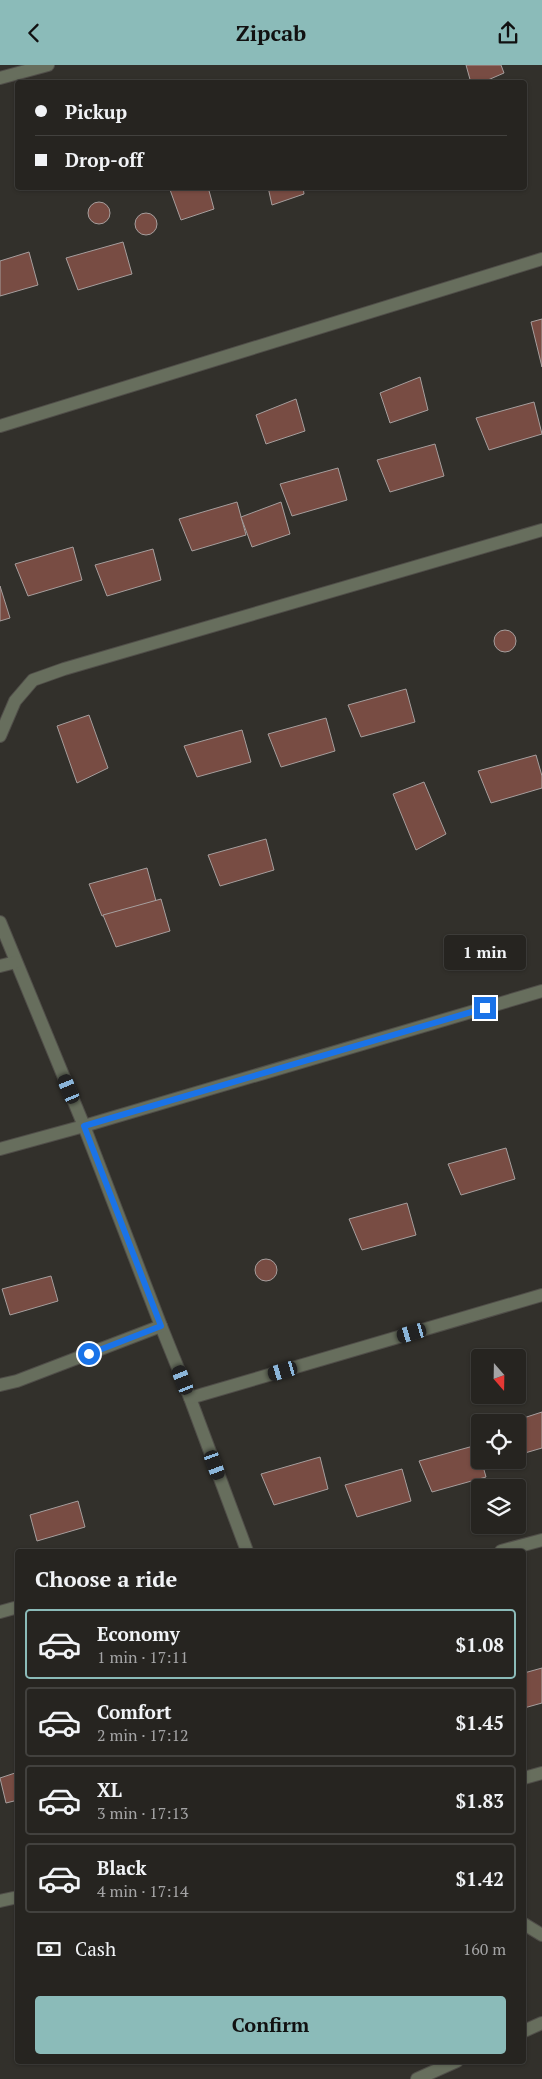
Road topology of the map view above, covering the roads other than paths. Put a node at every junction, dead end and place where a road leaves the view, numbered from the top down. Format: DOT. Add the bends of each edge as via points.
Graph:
graph roads {
  1 [pos="48,65"];
  2 [pos="0,78"];
  3 [pos="542,259"];
  4 [pos="0,427"];
  5 [pos="542,530"];
  6 [pos="0,736"];
  7 [pos="0,922"];
  8 [pos="16,962"];
  9 [pos="0,966"];
  10 [pos="542,991"];
  11 [pos="84,1126"];
  12 [pos="0,1149"];
  13 [pos="542,1295"];
  14 [pos="161,1326"];
  15 [pos="0,1385"];
  16 [pos="190,1398"];
  17 [pos="542,1539"];
  18 [pos="242,1549"];
  19 [pos="509,1549"];
  20 [pos="15,1608"];
  21 [pos="0,1612"];
  22 [pos="542,1773"];
  23 [pos="526,1777"];
  24 [pos="15,1898"];
  25 [pos="0,1901"];
  26 [pos="526,1925"];
  27 [pos="542,1935"];
  28 [pos="542,2023"];
  29 [pos="526,2030"];
  30 [pos="450,2064"];
  31 [pos="417,2079"];
  1 -- 2 [label="street"];
  3 -- 4 [label="street"];
  5 -- 6 [label="street" via="33,680 16,701"];
  7 -- 8 [label="street"];
  8 -- 9 [label="street"];
  8 -- 11 [label="street"];
  10 -- 11 [label="street"];
  11 -- 12 [label="street"];
  11 -- 14 [label="street"];
  13 -- 16 [label="street"];
  14 -- 15 [label="street"];
  14 -- 16 [label="street"];
  16 -- 18 [label="street"];
  17 -- 19 [label="street"];
  20 -- 21 [label="street"];
  22 -- 23 [label="street"];
  24 -- 25 [label="street"];
  26 -- 27 [label="street"];
  28 -- 29 [label="street"];
  30 -- 31 [label="street"];
}
